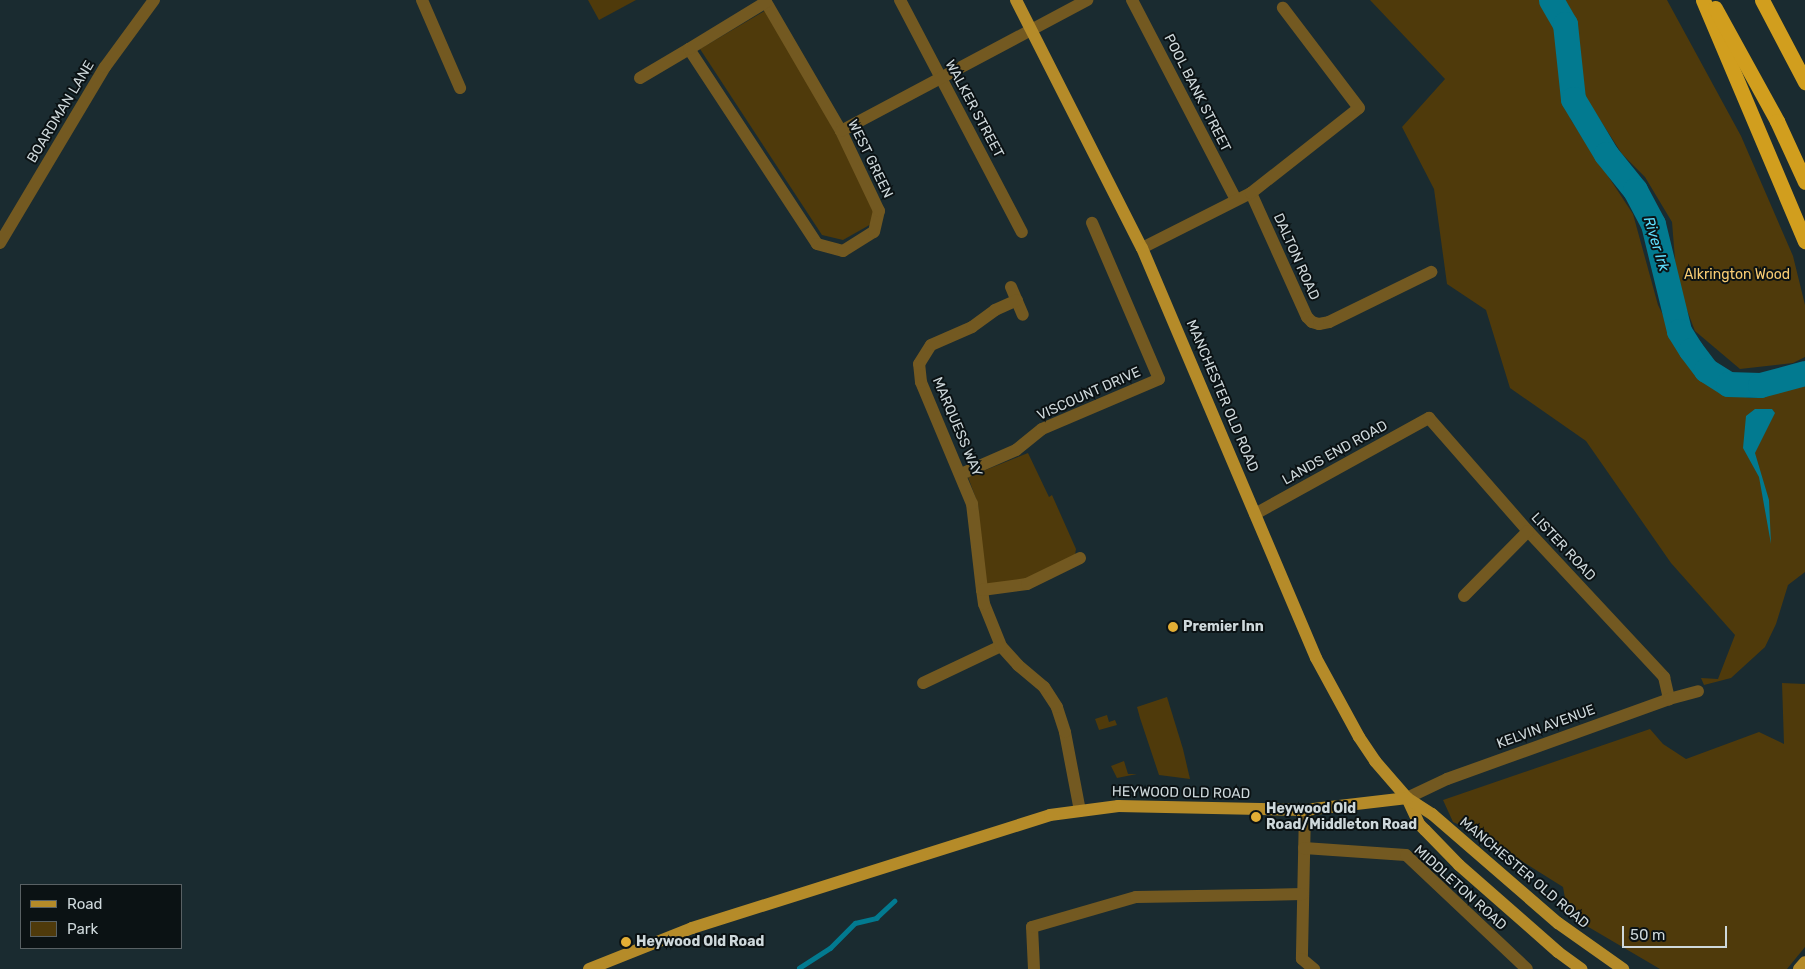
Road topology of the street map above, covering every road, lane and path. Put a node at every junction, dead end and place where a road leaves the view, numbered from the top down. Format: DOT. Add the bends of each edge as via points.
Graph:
graph roads {
  1 [pos="154,0"];
  2 [pos="422,0"];
  3 [pos="900,0"];
  4 [pos="1016,0"];
  5 [pos="1087,0"];
  6 [pos="1132,0"];
  7 [pos="1703,0"];
  8 [pos="1710,0"];
  9 [pos="1762,0"];
  10 [pos="1283,8"];
  11 [pos="1032,29"];
  12 [pos="689,49"];
  13 [pos="640,78"];
  14 [pos="941,79"];
  15 [pos="1805,82"];
  16 [pos="460,88"];
  17 [pos="841,131"];
  18 [pos="1805,182"];
  19 [pos="1251,193"];
  20 [pos="1236,200"];
  21 [pos="1092,223"];
  22 [pos="1022,232"];
  23 [pos="1805,242"];
  24 [pos="0,244"];
  25 [pos="1142,248"];
  26 [pos="1431,272"];
  27 [pos="1011,287"];
  28 [pos="1017,300"];
  29 [pos="1023,315"];
  30 [pos="1429,418"];
  31 [pos="961,474"];
  32 [pos="1255,514"];
  33 [pos="1528,531"];
  34 [pos="1080,558"];
  35 [pos="982,590"];
  36 [pos="1464,596"];
  37 [pos="1001,646"];
  38 [pos="923,683"];
  39 [pos="1698,691"];
  40 [pos="1669,699"];
  41 [pos="1407,798"];
  42 [pos="1305,810"];
  43 [pos="1080,811"];
  44 [pos="1304,848"];
  45 [pos="1303,894"];
  46 [pos="1805,962"];
  47 [pos="1622,968"];
  48 [pos="590,969"];
  49 [pos="1034,969"];
  50 [pos="1314,969"];
  51 [pos="1527,969"];
  52 [pos="1581,969"];
  53 [pos="1799,969"];
  1 -- 24 [label="street, BOARDMAN LANE" via="105,68"];
  2 -- 16 [label="street"];
  3 -- 14 [label="street, WALKER STREET"];
  4 -- 11 [label="main road, MANCHESTER OLD ROAD"];
  5 -- 11 [label="street"];
  6 -- 20 [label="street, POOL BANK STREET"];
  7 -- 23 [label="highway"];
  8 -- 18 [label="highway" via="1777,121"];
  9 -- 15 [label="highway"];
  10 -- 19 [label="street" via="1359,108"];
  11 -- 14 [label="street"];
  11 -- 25 [label="main road, MANCHESTER OLD ROAD"];
  12 -- 13 [label="street, WEST GREEN"];
  12 -- 17 [label="street, WEST GREEN" via="766,2"];
  12 -- 17 [label="street, WEST GREEN" via="817,244 844,251 874,232 878,211"];
  14 -- 17 [label="street"];
  14 -- 22 [label="street, WALKER STREET"];
  19 -- 20 [label="street"];
  19 -- 26 [label="street, DALTON ROAD" via="1312,322 1329,322"];
  20 -- 25 [label="street"];
  21 -- 31 [label="street, VISCOUNT DRIVE" via="1159,379 1042,428 1016,450"];
  25 -- 32 [label="main road, MANCHESTER OLD ROAD"];
  27 -- 28 [label="street"];
  28 -- 29 [label="street"];
  28 -- 31 [label="street, MARQUESS WAY" via="995,310 972,327 931,345 919,364 921,382"];
  30 -- 32 [label="street, LANDS END ROAD"];
  30 -- 33 [label="street, LISTER ROAD"];
  31 -- 35 [label="street, MARQUESS WAY" via="975,519"];
  32 -- 41 [label="main road, MANCHESTER OLD ROAD" via="1316,658 1340,704 1370,754"];
  33 -- 36 [label="street"];
  33 -- 40 [label="street, LISTER ROAD" via="1664,677"];
  34 -- 35 [label="street" via="1027,584"];
  35 -- 37 [label="street, MARQUESS WAY" via="984,604"];
  37 -- 38 [label="street"];
  37 -- 43 [label="street, MARQUESS WAY" via="1044,687 1058,707"];
  39 -- 40 [label="street, KELVIN AVENUE"];
  40 -- 41 [label="street, KELVIN AVENUE" via="1447,779"];
  41 -- 42 [label="main road, HEYWOOD OLD ROAD"];
  41 -- 47 [label="main road, MANCHESTER OLD ROAD" via="1432,814 1558,923"];
  41 -- 52 [label="main road, MANCHESTER OLD ROAD" via="1419,824 1459,866"];
  42 -- 43 [label="main road, HEYWOOD OLD ROAD" via="1118,806"];
  42 -- 44 [label="street"];
  43 -- 48 [label="main road, HEYWOOD OLD ROAD" via="1050,815 692,928"];
  44 -- 45 [label="street"];
  44 -- 51 [label="street, MIDDLETON ROAD" via="1406,855"];
  45 -- 49 [label="street" via="1136,897 1032,927"];
  45 -- 50 [label="street" via="1302,959"];
  46 -- 53 [label="main road"];
}
